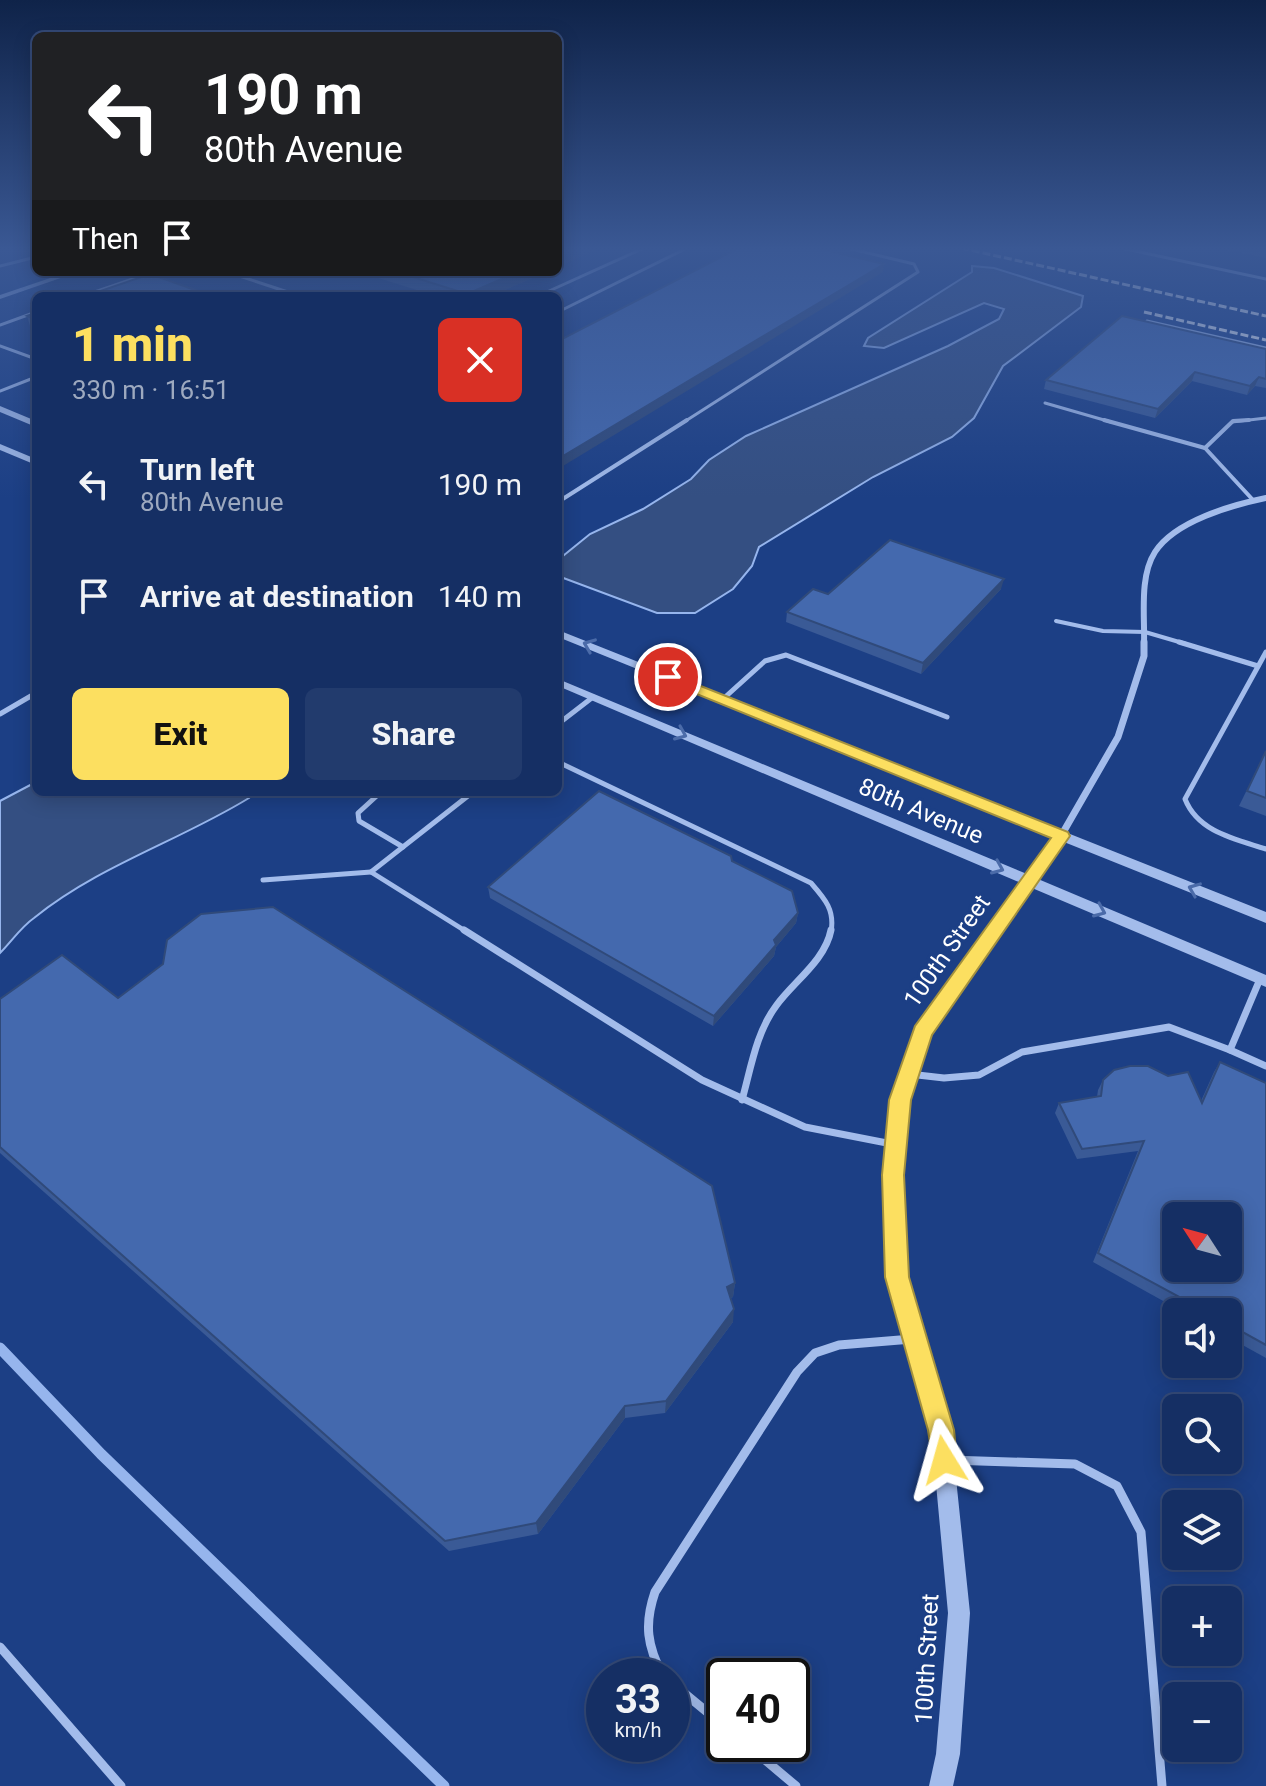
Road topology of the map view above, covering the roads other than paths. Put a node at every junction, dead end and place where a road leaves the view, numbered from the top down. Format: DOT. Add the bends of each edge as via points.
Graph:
graph roads {
  1 [pos="825,331"];
  2 [pos="1193,331"];
  3 [pos="0,346"];
  4 [pos="1266,348"];
  5 [pos="32,358"];
  6 [pos="32,379"];
  7 [pos="0,391"];
  8 [pos="1045,403"];
  9 [pos="0,409"];
  10 [pos="1266,418"];
  11 [pos="32,422"];
  12 [pos="0,447"];
  13 [pos="1205,448"];
  14 [pos="32,460"];
  15 [pos="1266,498"];
  16 [pos="562,499"];
  17 [pos="1253,500"];
  18 [pos="1056,621"];
  19 [pos="1145,632"];
  20 [pos="562,635"];
  21 [pos="1266,652"];
  22 [pos="1258,666"];
  23 [pos="562,684"];
  24 [pos="32,695"];
  25 [pos="593,697"];
  26 [pos="723,699"];
  27 [pos="0,714"];
  28 [pos="947,717"];
  29 [pos="562,721"];
  30 [pos="562,764"];
  31 [pos="377,796"];
  32 [pos="468,796"];
  33 [pos="1061,836"];
  34 [pos="403,847"];
  35 [pos="1266,849"];
  36 [pos="371,872"];
  37 [pos="263,880"];
  38 [pos="1028,881"];
  39 [pos="1266,918"];
  40 [pos="1263,980"];
  41 [pos="1230,1050"];
  42 [pos="1266,1066"];
  43 [pos="909,1074"];
  44 [pos="742,1100"];
  45 [pos="896,1145"];
  46 [pos="915,1339"];
  47 [pos="944,1460"];
  48 [pos="0,1647"];
  49 [pos="654,1658"];
  50 [pos="690,1698"];
  51 [pos="706,1711"];
  52 [pos="767,1762"];
  53 [pos="121,1786"];
  54 [pos="796,1786"];
  55 [pos="941,1786"];
  56 [pos="1162,1786"];
  1 -- 16 [label="lane"];
  2 -- 4 [label="lane"];
  3 -- 5 [label="lane"];
  6 -- 7 [label="lane"];
  8 -- 13 [label="lane"];
  9 -- 11 [label="street"];
  10 -- 13 [label="lane" via="1233,421"];
  12 -- 14 [label="street"];
  13 -- 17 [label="lane"];
  15 -- 17 [label="street, 100th Street"];
  17 -- 19 [label="street, 100th Street" via="1191,523 1155,552 1146,579"];
  18 -- 19 [label="lane" via="1103,631"];
  19 -- 22 [label="lane"];
  19 -- 33 [label="street, 100th Street" via="1144,656 1118,737"];
  26 -- 20 [label="street, 80th Avenue, one-way"];
  21 -- 22 [label="lane"];
  22 -- 35 [label="lane" via="1185,799 1187,810 1205,826"];
  23 -- 25 [label="street, 80th Avenue"];
  24 -- 27 [label="lane"];
  25 -- 29 [label="lane"];
  25 -- 38 [label="street, 80th Avenue, one-way"];
  26 -- 28 [label="lane" via="765,661 786,655"];
  26 -- 33 [label="street, 80th Avenue"];
  30 -- 44 [label="lane" via="811,883 835,913 835,929 820,955 782,996 765,1024"];
  31 -- 34 [label="lane" via="358,813 359,821"];
  32 -- 34 [label="lane"];
  33 -- 38 [label="street, 100th Street"];
  39 -- 33 [label="street, 80th Avenue, one-way"];
  34 -- 36 [label="lane"];
  36 -- 37 [label="lane"];
  36 -- 44 [label="lane"];
  38 -- 40 [label="street, 80th Avenue, one-way"];
  38 -- 43 [label="street, 100th Street" via="923,1032"];
  40 -- 41 [label="lane"];
  41 -- 42 [label="lane"];
  41 -- 43 [label="lane" via="1169,1027 1022,1052 979,1075"];
  43 -- 45 [label="street, 100th Street" via="900,1100"];
  44 -- 45 [label="lane" via="805,1127"];
  45 -- 46 [label="street, 100th Street" via="897,1277"];
  46 -- 47 [label="street, 100th Street" via="941,1430"];
  46 -- 49 [label="lane" via="839,1345 815,1353 797,1372 655,1592 645,1620"];
  47 -- 55 [label="street, 100th Street" via="959,1613"];
  47 -- 56 [label="lane" via="1075,1464 1117,1486 1141,1532"];
  48 -- 53 [label="lane"];
  50 -- 51 [label="lane"];
  52 -- 54 [label="lane"];
}
